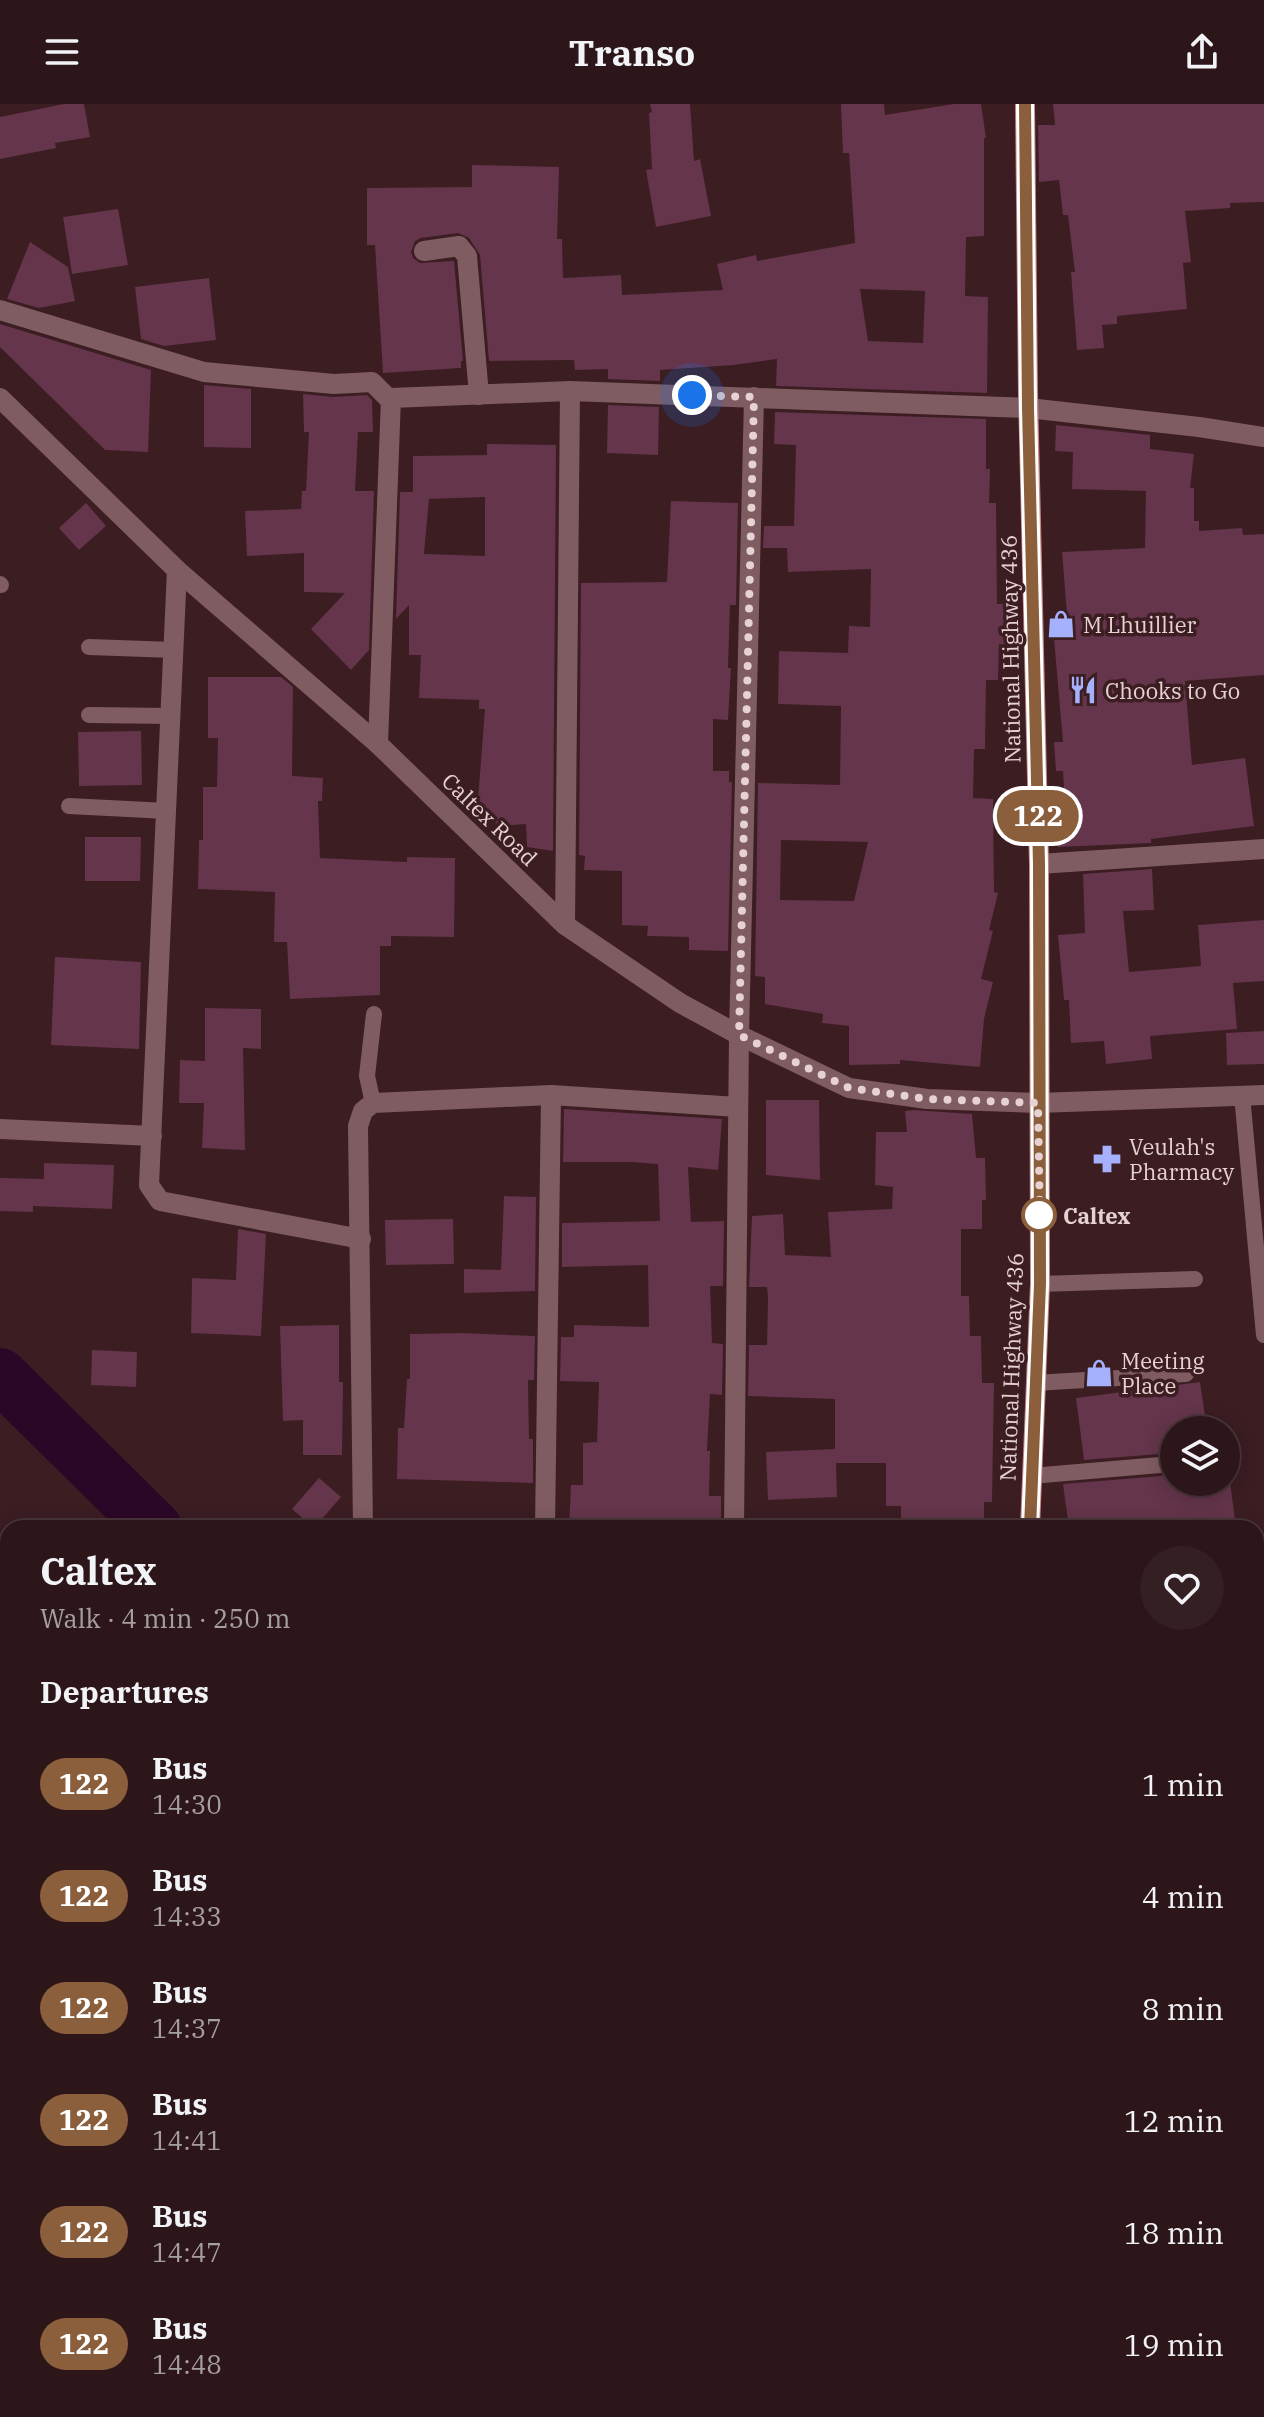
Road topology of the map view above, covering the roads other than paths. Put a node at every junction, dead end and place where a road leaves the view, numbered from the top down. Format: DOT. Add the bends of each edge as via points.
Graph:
graph roads {
  1 [pos="1025,104"];
  2 [pos="424,251"];
  3 [pos="0,310"];
  4 [pos="570,391"];
  5 [pos="479,395"];
  6 [pos="754,397"];
  7 [pos="0,398"];
  8 [pos="391,401"];
  9 [pos="1028,408"];
  10 [pos="1264,437"];
  11 [pos="177,570"];
  12 [pos="89,647"];
  13 [pos="174,650"];
  14 [pos="89,715"];
  15 [pos="171,716"];
  16 [pos="378,744"];
  17 [pos="69,806"];
  18 [pos="167,811"];
  19 [pos="1264,849"];
  20 [pos="1039,864"];
  21 [pos="565,925"];
  22 [pos="374,1014"];
  23 [pos="739,1035"];
  24 [pos="551,1095"];
  25 [pos="1242,1095"];
  26 [pos="1264,1095"];
  27 [pos="373,1103"];
  28 [pos="1038,1103"];
  29 [pos="738,1107"];
  30 [pos="0,1129"];
  31 [pos="152,1136"];
  32 [pos="1264,1141"];
  33 [pos="1246,1142"];
  34 [pos="361,1239"];
  35 [pos="1195,1279"];
  36 [pos="1040,1284"];
  37 [pos="1264,1335"];
  38 [pos="1186,1374"];
  39 [pos="1035,1383"];
  40 [pos="1160,1465"];
  41 [pos="1031,1476"];
  42 [pos="363,1520"];
  43 [pos="545,1520"];
  44 [pos="734,1520"];
  45 [pos="1030,1520"];
  1 -- 9 [label="main road, National Highway 436"];
  2 -- 5 [label="street" via="459,246 467,256"];
  3 -- 8 [label="street" via="204,372 334,384 372,382"];
  4 -- 5 [label="street"];
  4 -- 6 [label="street"];
  4 -- 21 [label="street"];
  5 -- 8 [label="street"];
  6 -- 9 [label="street"];
  6 -- 23 [label="street"];
  7 -- 11 [label="street, Caltex Road"];
  8 -- 16 [label="street"];
  9 -- 10 [label="street"];
  9 -- 20 [label="main road, National Highway 436"];
  11 -- 13 [label="street"];
  11 -- 16 [label="street, Caltex Road"];
  12 -- 13 [label="lane"];
  13 -- 15 [label="street"];
  14 -- 15 [label="lane"];
  15 -- 18 [label="street"];
  16 -- 21 [label="street, Caltex Road"];
  17 -- 18 [label="lane"];
  18 -- 31 [label="street"];
  19 -- 20 [label="street"];
  20 -- 28 [label="main road, National Highway 436"];
  21 -- 23 [label="street, Caltex Road" via="680,1003"];
  22 -- 27 [label="lane" via="367,1076"];
  23 -- 28 [label="street, Caltex Road" via="849,1088 927,1099"];
  23 -- 29 [label="street"];
  24 -- 27 [label="street"];
  24 -- 29 [label="street"];
  24 -- 43 [label="street"];
  25 -- 26 [label="street, Caltex Road"];
  25 -- 28 [label="street, Caltex Road"];
  25 -- 33 [label="lane"];
  27 -- 34 [label="street" via="363,1111 358,1126"];
  28 -- 36 [label="main road, National Highway 436"];
  29 -- 44 [label="street"];
  30 -- 31 [label="street"];
  31 -- 34 [label="street" via="149,1185 160,1201"];
  32 -- 33 [label="lane"];
  33 -- 37 [label="lane"];
  34 -- 42 [label="street"];
  35 -- 36 [label="lane"];
  36 -- 39 [label="main road, National Highway 436"];
  38 -- 39 [label="lane"];
  39 -- 41 [label="main road, National Highway 436"];
  40 -- 41 [label="lane"];
  41 -- 45 [label="main road, National Highway 436"];
}
